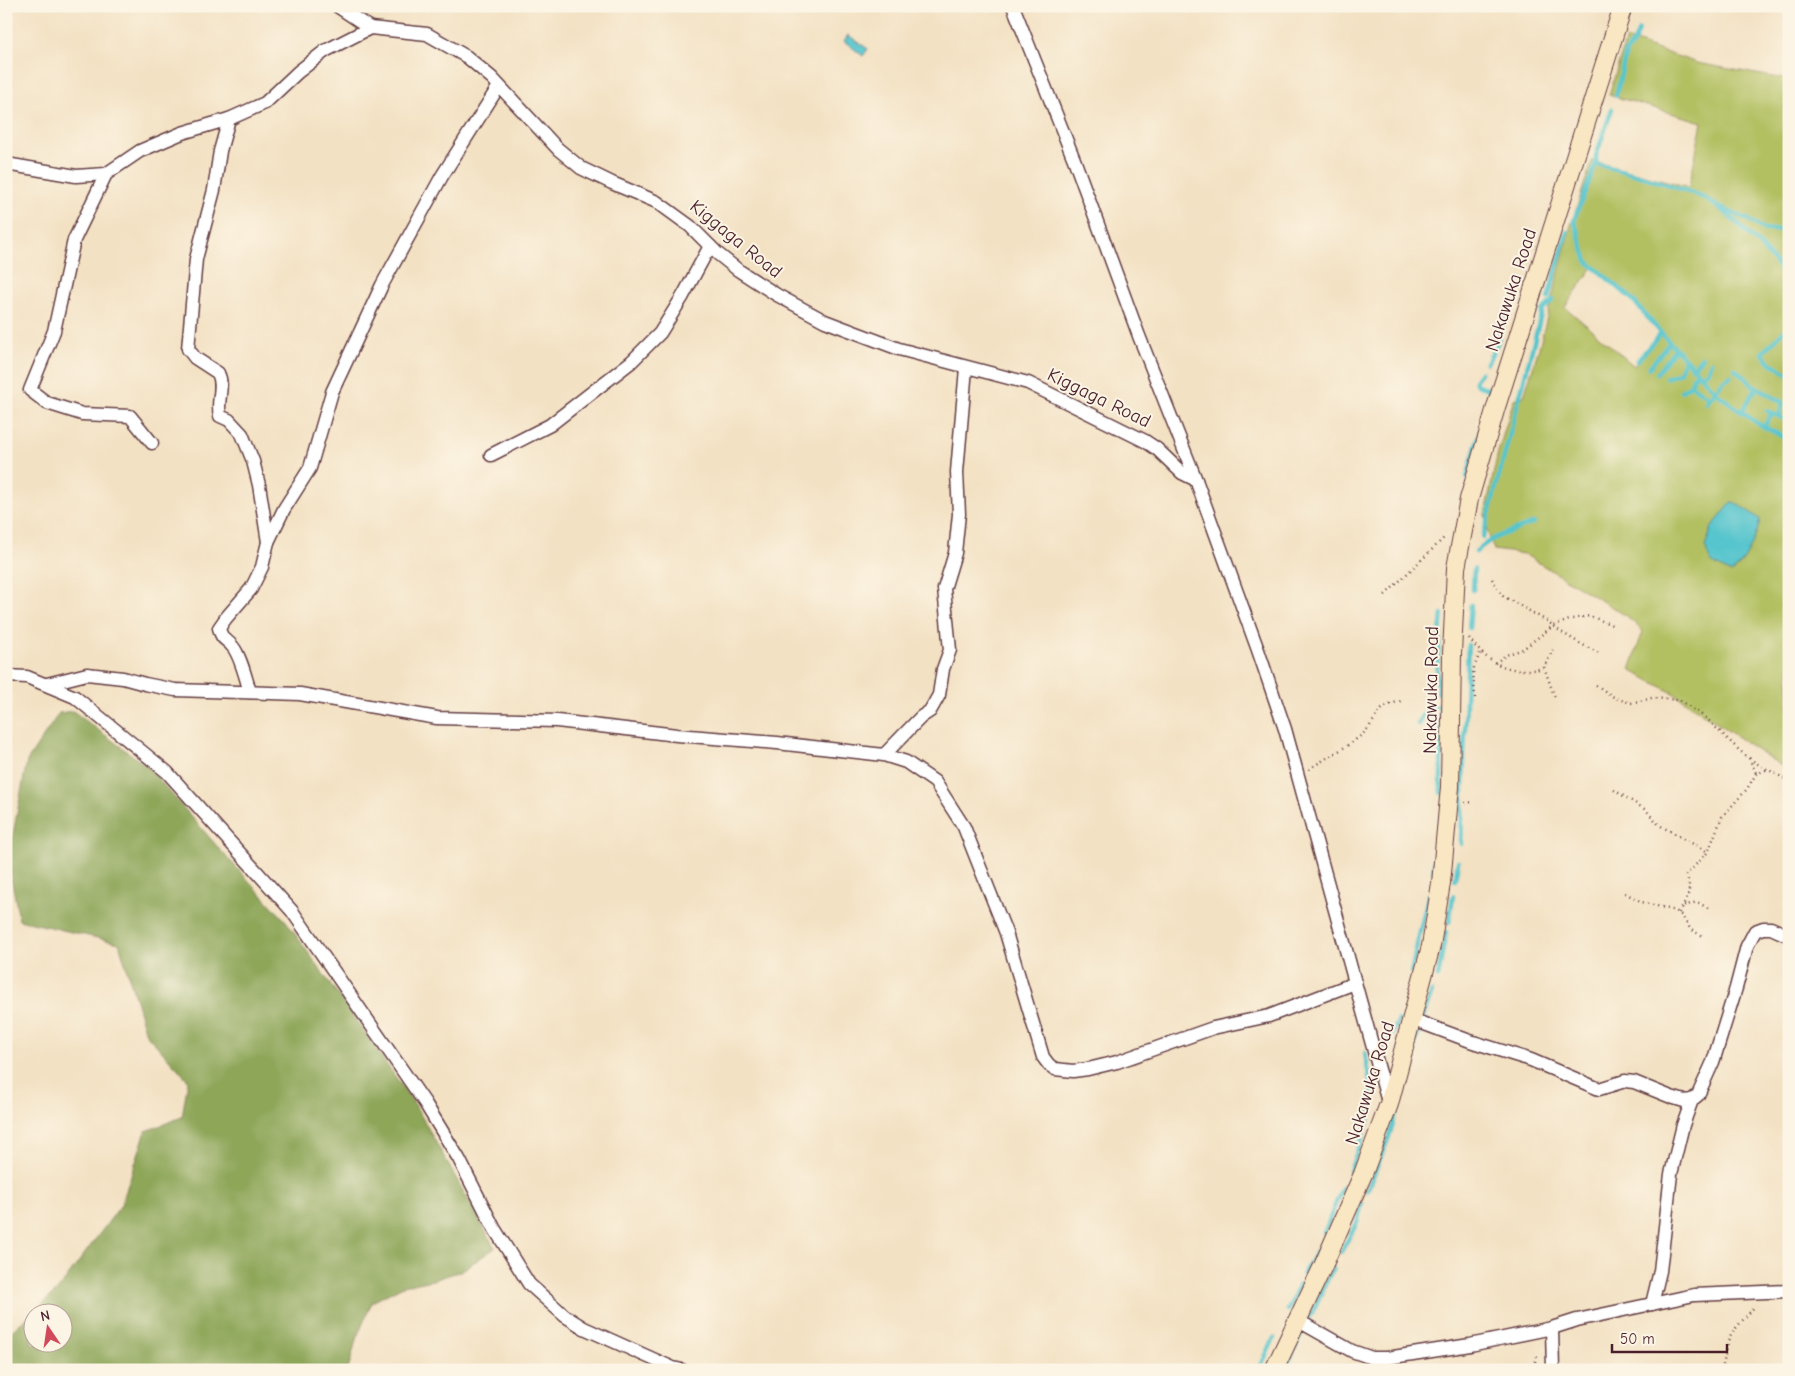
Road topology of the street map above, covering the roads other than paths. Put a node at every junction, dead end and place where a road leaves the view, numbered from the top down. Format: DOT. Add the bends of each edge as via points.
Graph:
graph roads {
  1 [pos="337,6"];
  2 [pos="1013,6"];
  3 [pos="1622,6"];
  4 [pos="370,28"];
  5 [pos="500,86"];
  6 [pos="229,119"];
  7 [pos="6,164"];
  8 [pos="106,174"];
  9 [pos="710,246"];
  10 [pos="966,368"];
  11 [pos="152,443"];
  12 [pos="491,455"];
  13 [pos="1196,480"];
  14 [pos="268,542"];
  15 [pos="6,676"];
  16 [pos="46,684"];
  17 [pos="250,692"];
  18 [pos="884,755"];
  19 [pos="1789,936"];
  20 [pos="1355,983"];
  21 [pos="1411,1019"];
  22 [pos="1692,1100"];
  23 [pos="1389,1104"];
  24 [pos="1789,1291"];
  25 [pos="1652,1304"];
  26 [pos="1297,1320"];
  27 [pos="1552,1328"];
  28 [pos="682,1370"];
  29 [pos="1274,1370"];
  30 [pos="1553,1370"];
  1 -- 4 [label="street, Kiggaga Road"];
  2 -- 13 [label="street"];
  3 -- 21 [label="main road, Nakawuka Road" via="1469,499 1456,568 1446,839 1431,946"];
  4 -- 5 [label="street, Kiggaga Road" via="427,34 467,57"];
  4 -- 6 [label="street" via="325,52 264,103"];
  5 -- 9 [label="street, Kiggaga Road" via="558,149 581,168 657,202 690,226"];
  5 -- 14 [label="street" via="442,176 382,285 332,392 310,468"];
  6 -- 8 [label="street" via="140,151"];
  6 -- 14 [label="street" via="196,259 188,349 195,358 218,372 221,378 220,416 229,420 242,434 253,461"];
  7 -- 8 [label="street" via="76,176"];
  8 -- 11 [label="street" via="74,240 54,331 30,390 47,403 82,414 130,416"];
  9 -- 10 [label="street, Kiggaga Road" via="755,282 825,321 898,349"];
  9 -- 12 [label="street" via="660,333 631,362 550,425"];
  10 -- 13 [label="street, Kiggaga Road" via="1028,383 1145,441 1182,473"];
  10 -- 18 [label="street" via="957,472 959,514 955,553 944,588 950,650 939,695 930,711"];
  13 -- 20 [label="street" via="1282,720"];
  14 -- 17 [label="street" via="252,589 219,628 222,638 233,647"];
  15 -- 16 [label="street" via="27,677"];
  16 -- 17 [label="street" via="94,673 175,690"];
  16 -- 28 [label="street" via="75,697 167,772 292,910 425,1102 494,1228 529,1284 584,1328"];
  17 -- 18 [label="street" via="300,694 437,718 557,721"];
  18 -- 20 [label="street" via="906,762 935,782 964,827 1006,933 1043,1056 1055,1069 1073,1072 1117,1062 1213,1028 1269,1016"];
  19 -- 22 [label="street" via="1771,928 1755,931 1747,946 1713,1062 1698,1095"];
  20 -- 23 [label="street"];
  21 -- 22 [label="street" via="1531,1060 1600,1088 1625,1081 1634,1082 1671,1097"];
  21 -- 23 [label="main road, Nakawuka Road"];
  22 -- 25 [label="street" via="1671,1174 1660,1271"];
  23 -- 26 [label="main road, Nakawuka Road" via="1324,1266"];
  24 -- 25 [label="street" via="1694,1295"];
  25 -- 27 [label="street"];
  26 -- 27 [label="street" via="1352,1351 1372,1358 1470,1345"];
  26 -- 29 [label="main road, Nakawuka Road"];
  27 -- 30 [label="street"];
}
